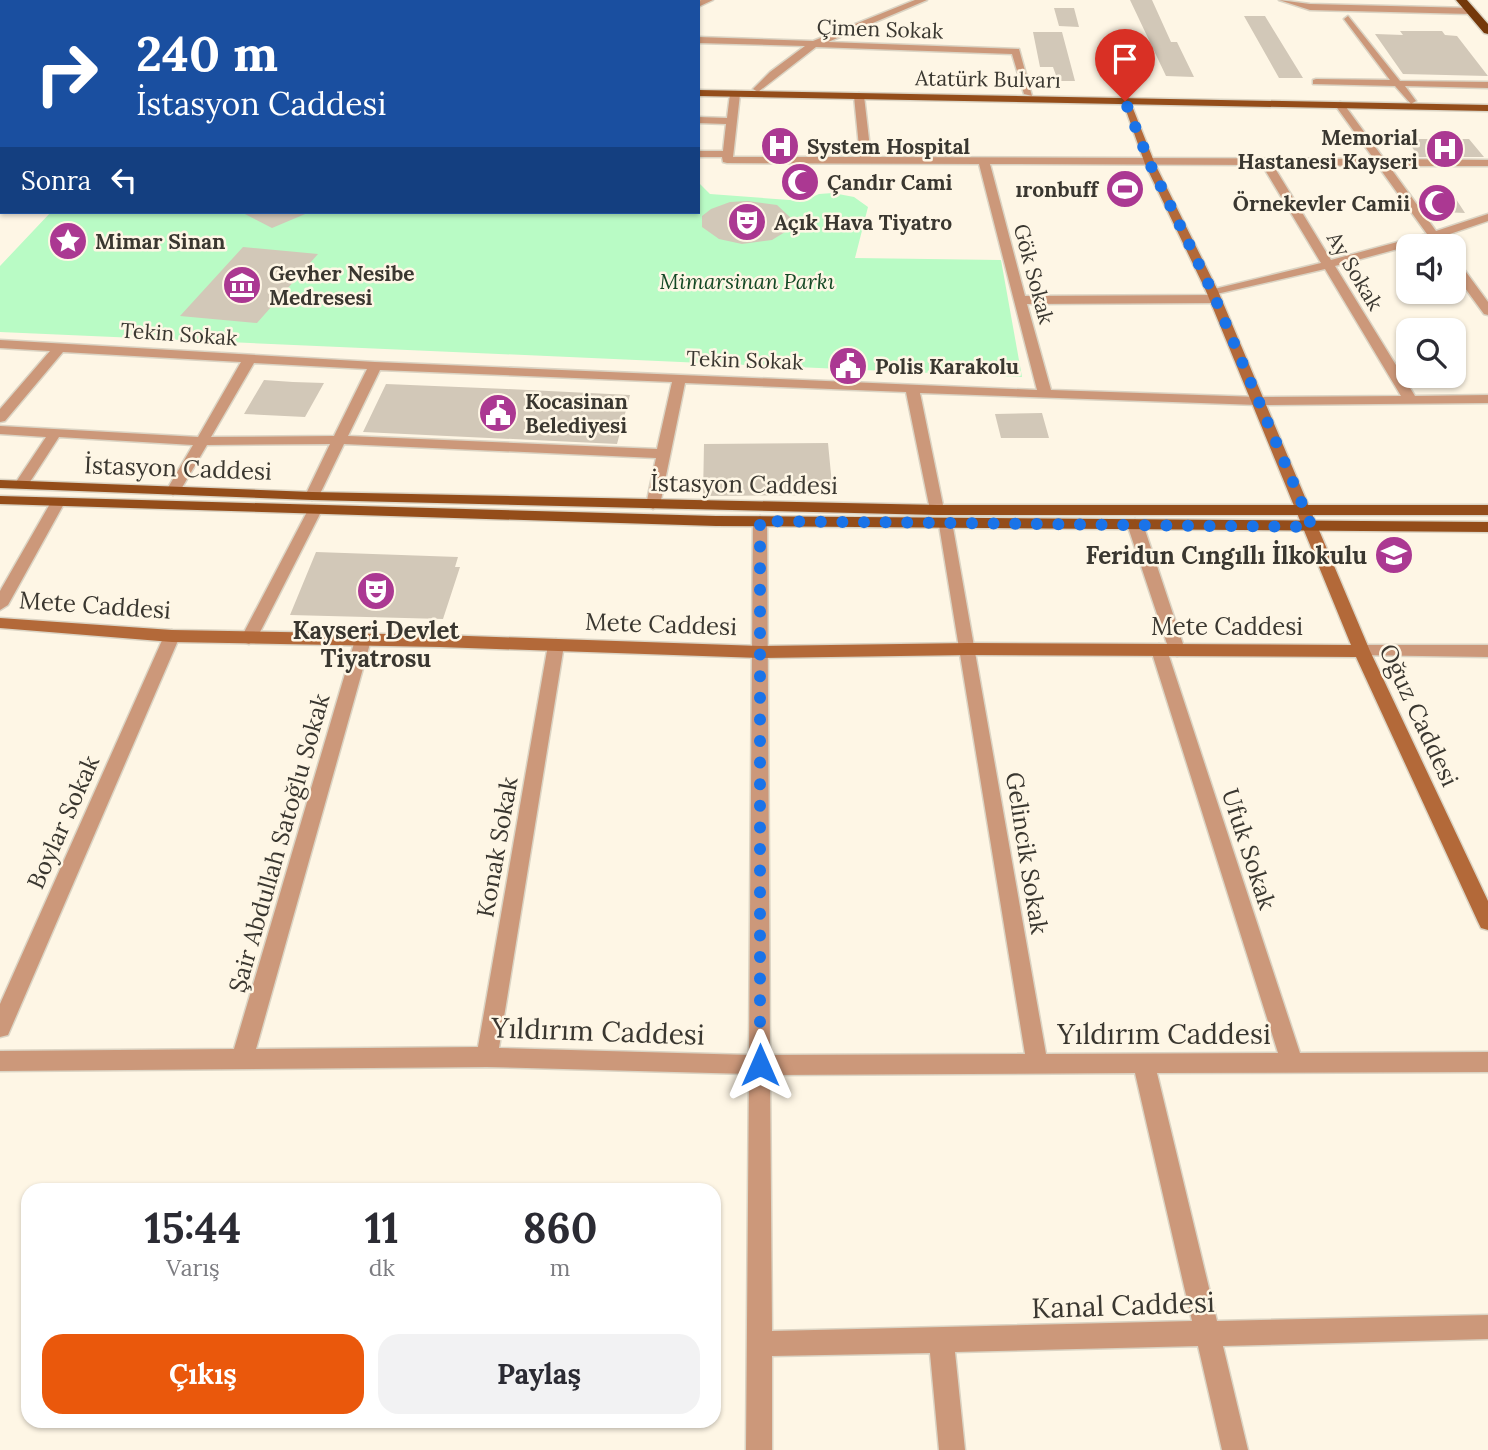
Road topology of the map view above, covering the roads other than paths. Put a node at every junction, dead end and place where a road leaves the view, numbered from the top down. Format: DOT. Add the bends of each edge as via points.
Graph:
graph roads {
  1 [pos="923,0"];
  2 [pos="1283,0"];
  3 [pos="1408,0"];
  4 [pos="1461,0"];
  5 [pos="1294,3"];
  6 [pos="1380,9"];
  7 [pos="1417,10"];
  8 [pos="1471,11"];
  9 [pos="1302,18"];
  10 [pos="1313,18"];
  11 [pos="1348,19"];
  12 [pos="1361,19"];
  13 [pos="1387,20"];
  14 [pos="1488,31"];
  15 [pos="700,40"];
  16 [pos="814,44"];
  17 [pos="1316,82"];
  18 [pos="1398,84"];
  19 [pos="1483,85"];
  20 [pos="700,88"];
  21 [pos="758,89"];
  22 [pos="700,93"];
  23 [pos="735,94"];
  24 [pos="1028,94"];
  25 [pos="859,96"];
  26 [pos="1488,100"];
  27 [pos="1125,101"];
  28 [pos="1411,101"];
  29 [pos="1340,105"];
  30 [pos="1488,108"];
  31 [pos="700,120"];
  32 [pos="732,121"];
  33 [pos="700,154"];
  34 [pos="728,157"];
  35 [pos="866,162"];
  36 [pos="984,163"];
  37 [pos="1488,163"];
  38 [pos="1150,164"];
  39 [pos="1267,164"];
  40 [pos="1383,164"];
  41 [pos="1488,217"];
  42 [pos="1432,234"];
  43 [pos="1454,234"];
  44 [pos="1396,251"];
  45 [pos="1329,266"];
  46 [pos="1466,281"];
  47 [pos="1213,295"];
  48 [pos="1021,300"];
  49 [pos="1488,311"];
  50 [pos="0,344"];
  51 [pos="59,348"];
  52 [pos="249,360"];
  53 [pos="375,366"];
  54 [pos="679,379"];
  55 [pos="912,388"];
  56 [pos="1045,394"];
  57 [pos="1410,399"];
  58 [pos="1488,399"];
  59 [pos="1258,401"];
  60 [pos="0,418"];
  61 [pos="0,430"];
  62 [pos="55,433"];
  63 [pos="339,440"];
  64 [pos="202,441"];
  65 [pos="664,454"];
  66 [pos="0,484"];
  67 [pos="21,485"];
  68 [pos="173,491"];
  69 [pos="0,500"];
  70 [pos="58,502"];
  71 [pos="313,503"];
  72 [pos="653,505"];
  73 [pos="1305,509"];
  74 [pos="937,510"];
  75 [pos="1488,510"];
  76 [pos="760,521"];
  77 [pos="1135,524"];
  78 [pos="947,525"];
  79 [pos="1312,527"];
  80 [pos="1488,527"];
  81 [pos="0,605"];
  82 [pos="0,623"];
  83 [pos="172,636"];
  84 [pos="249,638"];
  85 [pos="363,640"];
  86 [pos="556,645"];
  87 [pos="969,649"];
  88 [pos="1168,650"];
  89 [pos="1362,651"];
  90 [pos="1488,651"];
  91 [pos="760,652"];
  92 [pos="1488,922"];
  93 [pos="0,1028"];
  94 [pos="487,1057"];
  95 [pos="242,1059"];
  96 [pos="0,1061"];
  97 [pos="1488,1062"];
  98 [pos="1144,1063"];
  99 [pos="1293,1063"];
  100 [pos="1037,1064"];
  101 [pos="760,1065"];
  102 [pos="1488,1326"];
  103 [pos="1206,1334"];
  104 [pos="941,1342"];
  105 [pos="760,1344"];
  106 [pos="760,1450"];
  107 [pos="952,1450"];
  108 [pos="1235,1450"];
  1 -- 16 [label="street"];
  2 -- 5 [label="street"];
  3 -- 7 [label="street"];
  4 -- 8 [label="highway"];
  5 -- 6 [label="street"];
  5 -- 9 [label="street"];
  6 -- 7 [label="street"];
  6 -- 13 [label="street"];
  7 -- 8 [label="street"];
  8 -- 14 [label="highway"];
  10 -- 11 [label="street"];
  11 -- 12 [label="street"];
  11 -- 18 [label="street"];
  15 -- 16 [label="street, Çimen Sokak"];
  16 -- 21 [label="street"];
  16 -- 24 [label="street, Çimen Sokak" via="1016,51"];
  17 -- 18 [label="street"];
  18 -- 19 [label="street"];
  18 -- 28 [label="street"];
  19 -- 26 [label="street"];
  20 -- 21 [label="main road, Atatürk Bulvarı"];
  21 -- 24 [label="main road, Atatürk Bulvarı"];
  22 -- 23 [label="main road, Atatürk Bulvarı"];
  23 -- 25 [label="main road, Atatürk Bulvarı"];
  23 -- 32 [label="street"];
  24 -- 28 [label="main road, Atatürk Bulvarı"];
  25 -- 27 [label="main road, Atatürk Bulvarı"];
  25 -- 35 [label="street"];
  26 -- 28 [label="main road, Atatürk Bulvarı"];
  27 -- 29 [label="main road, Atatürk Bulvarı"];
  27 -- 38 [label="street, Oğuz Caddesi"];
  29 -- 30 [label="main road, Atatürk Bulvarı"];
  29 -- 40 [label="street"];
  31 -- 32 [label="street"];
  32 -- 34 [label="street"];
  33 -- 34 [label="street"];
  34 -- 35 [label="street"];
  35 -- 36 [label="street"];
  36 -- 38 [label="street"];
  36 -- 48 [label="street, Gök Sokak"];
  37 -- 40 [label="street"];
  38 -- 39 [label="street"];
  38 -- 47 [label="street, Oğuz Caddesi"];
  39 -- 40 [label="street"];
  39 -- 45 [label="street, Ay Sokak"];
  40 -- 42 [label="street"];
  41 -- 43 [label="street"];
  44 -- 45 [label="street"];
  45 -- 47 [label="street"];
  45 -- 57 [label="street, Ay Sokak"];
  46 -- 49 [label="street"];
  47 -- 48 [label="street"];
  47 -- 59 [label="street, Oğuz Caddesi"];
  48 -- 56 [label="street, Gök Sokak"];
  50 -- 51 [label="street, Tekin Sokak"];
  51 -- 52 [label="street, Tekin Sokak"];
  51 -- 60 [label="street"];
  52 -- 53 [label="street, Tekin Sokak"];
  52 -- 64 [label="street"];
  53 -- 54 [label="street, Tekin Sokak"];
  53 -- 63 [label="street"];
  54 -- 55 [label="street, Tekin Sokak"];
  54 -- 65 [label="street"];
  55 -- 56 [label="street, Tekin Sokak"];
  55 -- 74 [label="street"];
  56 -- 59 [label="street, Tekin Sokak"];
  57 -- 58 [label="street, Tekin Sokak"];
  57 -- 59 [label="street, Tekin Sokak"];
  59 -- 73 [label="street, Oğuz Caddesi"];
  61 -- 62 [label="street"];
  62 -- 64 [label="street"];
  62 -- 67 [label="street"];
  63 -- 64 [label="street"];
  63 -- 65 [label="street"];
  63 -- 71 [label="street"];
  64 -- 68 [label="street"];
  65 -- 72 [label="street"];
  66 -- 67 [label="main road, İstasyon Caddesi"];
  67 -- 68 [label="main road, İstasyon Caddesi"];
  68 -- 71 [label="main road, İstasyon Caddesi"];
  69 -- 70 [label="main road, İstasyon Caddesi"];
  70 -- 71 [label="main road, İstasyon Caddesi"];
  70 -- 81 [label="street"];
  71 -- 72 [label="main road, İstasyon Caddesi"];
  71 -- 76 [label="main road, İstasyon Caddesi"];
  71 -- 84 [label="street"];
  72 -- 74 [label="main road, İstasyon Caddesi"];
  73 -- 74 [label="main road, İstasyon Caddesi"];
  73 -- 75 [label="main road, İstasyon Caddesi"];
  73 -- 79 [label="street, Oğuz Caddesi"];
  76 -- 78 [label="main road, İstasyon Caddesi"];
  76 -- 91 [label="street"];
  77 -- 78 [label="main road, İstasyon Caddesi"];
  77 -- 79 [label="main road, İstasyon Caddesi"];
  77 -- 88 [label="street, Ufuk Sokak"];
  78 -- 87 [label="street, Gelincik Sokak"];
  79 -- 80 [label="main road, İstasyon Caddesi"];
  79 -- 89 [label="street, Oğuz Caddesi"];
  82 -- 83 [label="street, Mete Caddesi"];
  83 -- 84 [label="street, Mete Caddesi"];
  83 -- 93 [label="street, Boylar Sokak"];
  84 -- 85 [label="street, Mete Caddesi"];
  85 -- 86 [label="street, Mete Caddesi"];
  85 -- 95 [label="street, Şair Abdullah Satoğlu Sokak"];
  86 -- 91 [label="street, Mete Caddesi"];
  86 -- 94 [label="street, Konak Sokak"];
  87 -- 88 [label="street, Mete Caddesi"];
  87 -- 91 [label="street, Mete Caddesi"];
  87 -- 100 [label="street, Gelincik Sokak"];
  88 -- 89 [label="street, Mete Caddesi"];
  88 -- 99 [label="street, Ufuk Sokak"];
  89 -- 90 [label="street, Mete Caddesi"];
  89 -- 92 [label="street, Oğuz Caddesi"];
  91 -- 101 [label="street"];
  94 -- 95 [label="street, Yıldırım Caddesi"];
  94 -- 101 [label="street, Yıldırım Caddesi"];
  95 -- 96 [label="street, Yıldırım Caddesi"];
  97 -- 99 [label="street, Yıldırım Caddesi"];
  98 -- 99 [label="street, Yıldırım Caddesi"];
  98 -- 100 [label="street, Yıldırım Caddesi"];
  98 -- 103 [label="street"];
  100 -- 101 [label="street, Yıldırım Caddesi"];
  101 -- 105 [label="street"];
  102 -- 103 [label="street, Kanal Caddesi"];
  103 -- 104 [label="street, Kanal Caddesi"];
  103 -- 108 [label="street"];
  104 -- 105 [label="street, Kanal Caddesi"];
  104 -- 107 [label="street"];
  105 -- 106 [label="street"];
}
